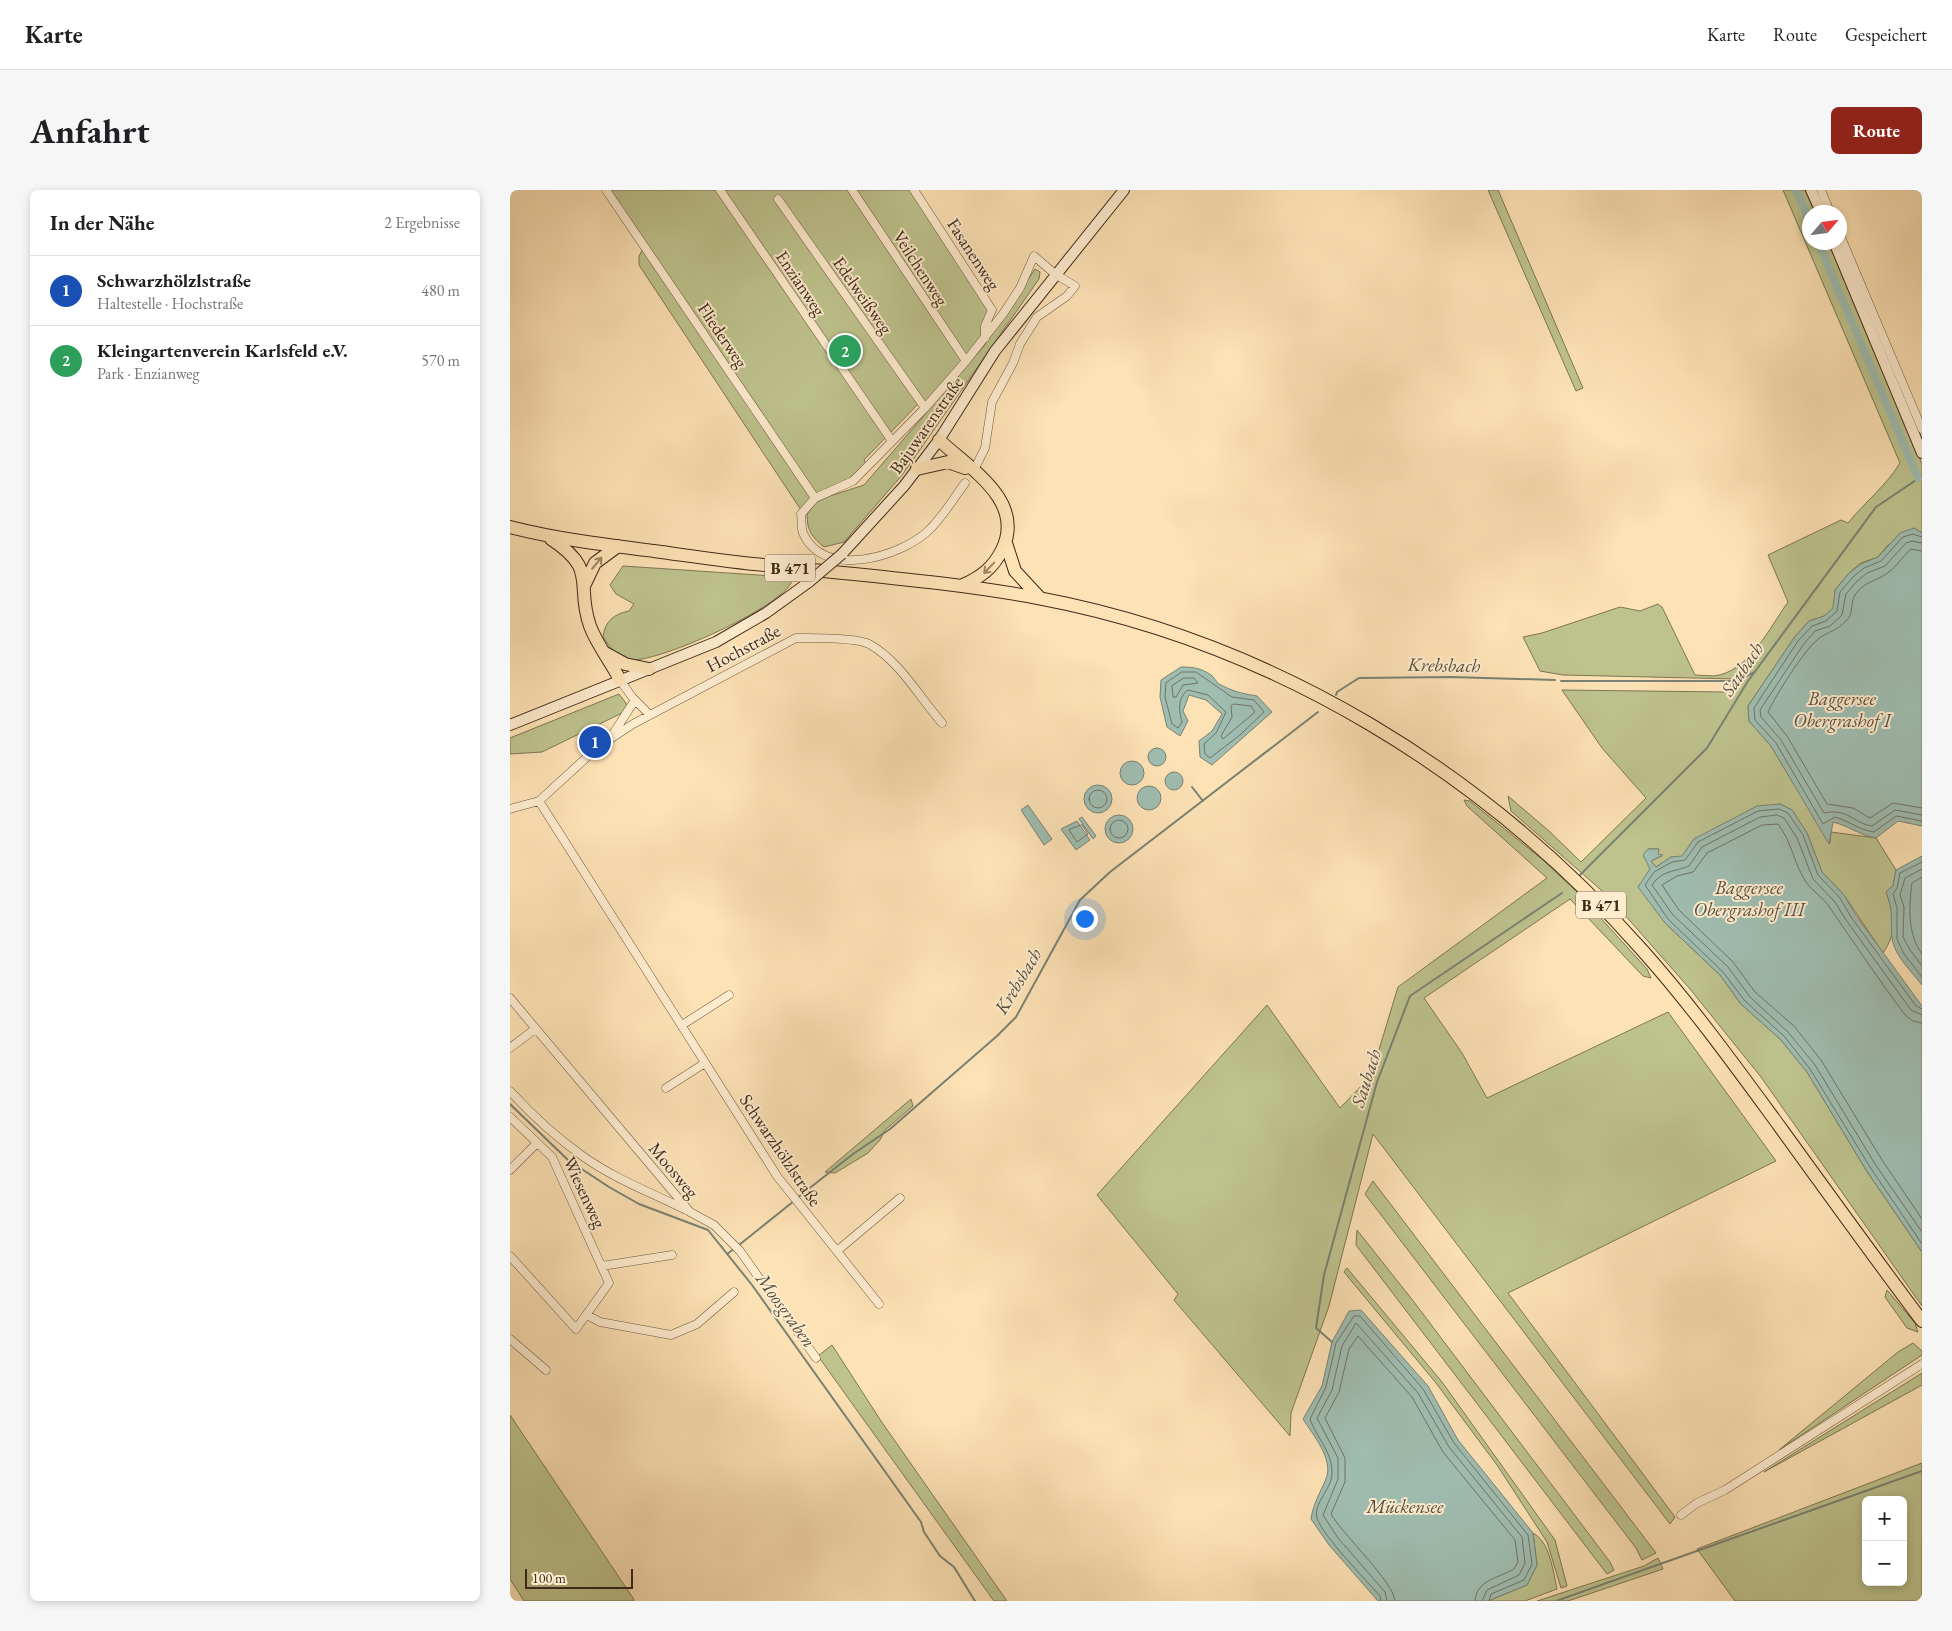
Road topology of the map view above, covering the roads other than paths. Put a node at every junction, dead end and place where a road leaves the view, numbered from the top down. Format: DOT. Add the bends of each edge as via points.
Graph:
graph roads {
  1 [pos="606,190"];
  2 [pos="720,190"];
  3 [pos="852,190"];
  4 [pos="914,190"];
  5 [pos="1124,190"];
  6 [pos="1811,190"];
  7 [pos="1821,190"];
  8 [pos="778,199"];
  9 [pos="1818,205"];
  10 [pos="1827,205"];
  11 [pos="1837,250"];
  12 [pos="1847,250"];
  13 [pos="1055,274"];
  14 [pos="985,338"];
  15 [pos="966,361"];
  16 [pos="925,408"];
  17 [pos="1922,429"];
  18 [pos="939,440"];
  19 [pos="892,442"];
  20 [pos="1922,453"];
  21 [pos="973,467"];
  22 [pos="917,469"];
  23 [pos="965,482"];
  24 [pos="814,498"];
  25 [pos="510,527"];
  26 [pos="545,535"];
  27 [pos="1006,543"];
  28 [pos="618,546"];
  29 [pos="963,585"];
  30 [pos="584,586"];
  31 [pos="1040,598"];
  32 [pos="605,653"];
  33 [pos="649,669"];
  34 [pos="620,680"];
  35 [pos="635,700"];
  36 [pos="650,715"];
  37 [pos="942,723"];
  38 [pos="510,725"];
  39 [pos="610,739"];
  40 [pos="539,801"];
  41 [pos="510,809"];
  42 [pos="729,995"];
  43 [pos="510,998"];
  44 [pos="682,1025"];
  45 [pos="535,1029"];
  46 [pos="510,1048"];
  47 [pos="705,1063"];
  48 [pos="666,1088"];
  49 [pos="510,1091"];
  50 [pos="510,1116"];
  51 [pos="537,1143"];
  52 [pos="510,1170"];
  53 [pos="674,1192"];
  54 [pos="900,1198"];
  55 [pos="667,1202"];
  56 [pos="690,1212"];
  57 [pos="837,1251"];
  58 [pos="672,1255"];
  59 [pos="510,1256"];
  60 [pos="602,1266"];
  61 [pos="734,1292"];
  62 [pos="879,1304"];
  63 [pos="587,1315"];
  64 [pos="1922,1321"];
  65 [pos="510,1340"];
  66 [pos="816,1358"];
  67 [pos="1922,1364"];
  68 [pos="546,1370"];
  69 [pos="1681,1515"];
  1 -- 24 [label="street, Fliederweg"];
  2 -- 19 [label="street, Enzianweg"];
  3 -- 15 [label="street, Veilchenweg"];
  4 -- 14 [label="street, Fasanenweg" via="992,310 985,326"];
  5 -- 13 [label="main road, Bajuwarenstraße"];
  6 -- 9 [label="main road"];
  7 -- 10 [label="street"];
  8 -- 16 [label="street, Edelweißweg"];
  11 -- 20 [label="main road"];
  12 -- 17 [label="street"];
  13 -- 14 [label="street, Bajuwarenstraße" via="1034,256 1020,288"];
  13 -- 18 [label="main road, Bajuwarenstraße" via="995,351"];
  13 -- 21 [label="street" via="1075,286 1067,296 1037,317 1020,344 1014,363 992,402 986,448"];
  14 -- 15 [label="street, Bajuwarenstraße"];
  15 -- 16 [label="street, Bajuwarenstraße"];
  16 -- 19 [label="street, Bajuwarenstraße"];
  18 -- 21 [label="highway"];
  18 -- 22 [label="main road, Bajuwarenstraße"];
  19 -- 24 [label="street, Bajuwarenstraße" via="853,482"];
  21 -- 22 [label="highway" via="948,462"];
  21 -- 27 [label="highway" via="1005,505 1009,529"];
  22 -- 33 [label="main road, Bajuwarenstraße, bridge" via="842,554 809,582 766,613 716,642"];
  23 -- 24 [label="street" via="927,532 908,545 882,556 858,561 830,558 812,546 803,533 801,514"];
  25 -- 26 [label="highway, B 471"];
  26 -- 28 [label="highway, B 471"];
  26 -- 30 [label="highway" via="576,559"];
  27 -- 29 [label="highway, one-way" via="985,573"];
  27 -- 31 [label="highway" via="1015,571"];
  28 -- 29 [label="highway, B 471"];
  30 -- 28 [label="highway, one-way" via="595,563"];
  29 -- 31 [label="highway, B 471"];
  30 -- 32 [label="highway" via="590,627"];
  31 -- 64 [label="highway, B 471" via="1124,618 1179,636 1293,682 1400,742 1509,820 1598,902 1688,1005"];
  32 -- 33 [label="highway" via="625,664"];
  32 -- 34 [label="highway"];
  33 -- 34 [label="main road, Bajuwarenstraße"];
  34 -- 35 [label="street"];
  34 -- 38 [label="main road, Bajuwarenstraße"];
  35 -- 36 [label="street"];
  35 -- 39 [label="street"];
  36 -- 37 [label="street, Hochstraße" via="796,638 824,638 867,643 894,663"];
  36 -- 39 [label="street, Hochstraße"];
  39 -- 40 [label="street, Hochstraße"];
  40 -- 41 [label="street, Hochstraße"];
  40 -- 44 [label="street, Schwarzhölzlstraße"];
  42 -- 44 [label="street"];
  43 -- 45 [label="street, Moosweg"];
  44 -- 47 [label="street, Schwarzhölzlstraße"];
  45 -- 46 [label="street"];
  45 -- 53 [label="street, Moosweg"];
  47 -- 48 [label="street"];
  47 -- 57 [label="street, Schwarzhölzlstraße" via="774,1172"];
  49 -- 55 [label="street" via="555,1135 585,1158"];
  50 -- 51 [label="street, Wiesenweg"];
  51 -- 52 [label="street"];
  51 -- 60 [label="street, Wiesenweg" via="552,1157"];
  53 -- 55 [label="street"];
  53 -- 56 [label="street, Moosweg"];
  54 -- 57 [label="street"];
  55 -- 56 [label="street"];
  56 -- 66 [label="street, Moosweg" via="714,1225 736,1247"];
  57 -- 62 [label="street, Schwarzhölzlstraße"];
  58 -- 60 [label="street"];
  59 -- 63 [label="street, Wiesenweg" via="576,1329"];
  60 -- 63 [label="street, Wiesenweg" via="610,1283"];
  61 -- 63 [label="street" via="697,1324 671,1335 600,1322"];
  65 -- 68 [label="street"];
  67 -- 69 [label="street"];
}
